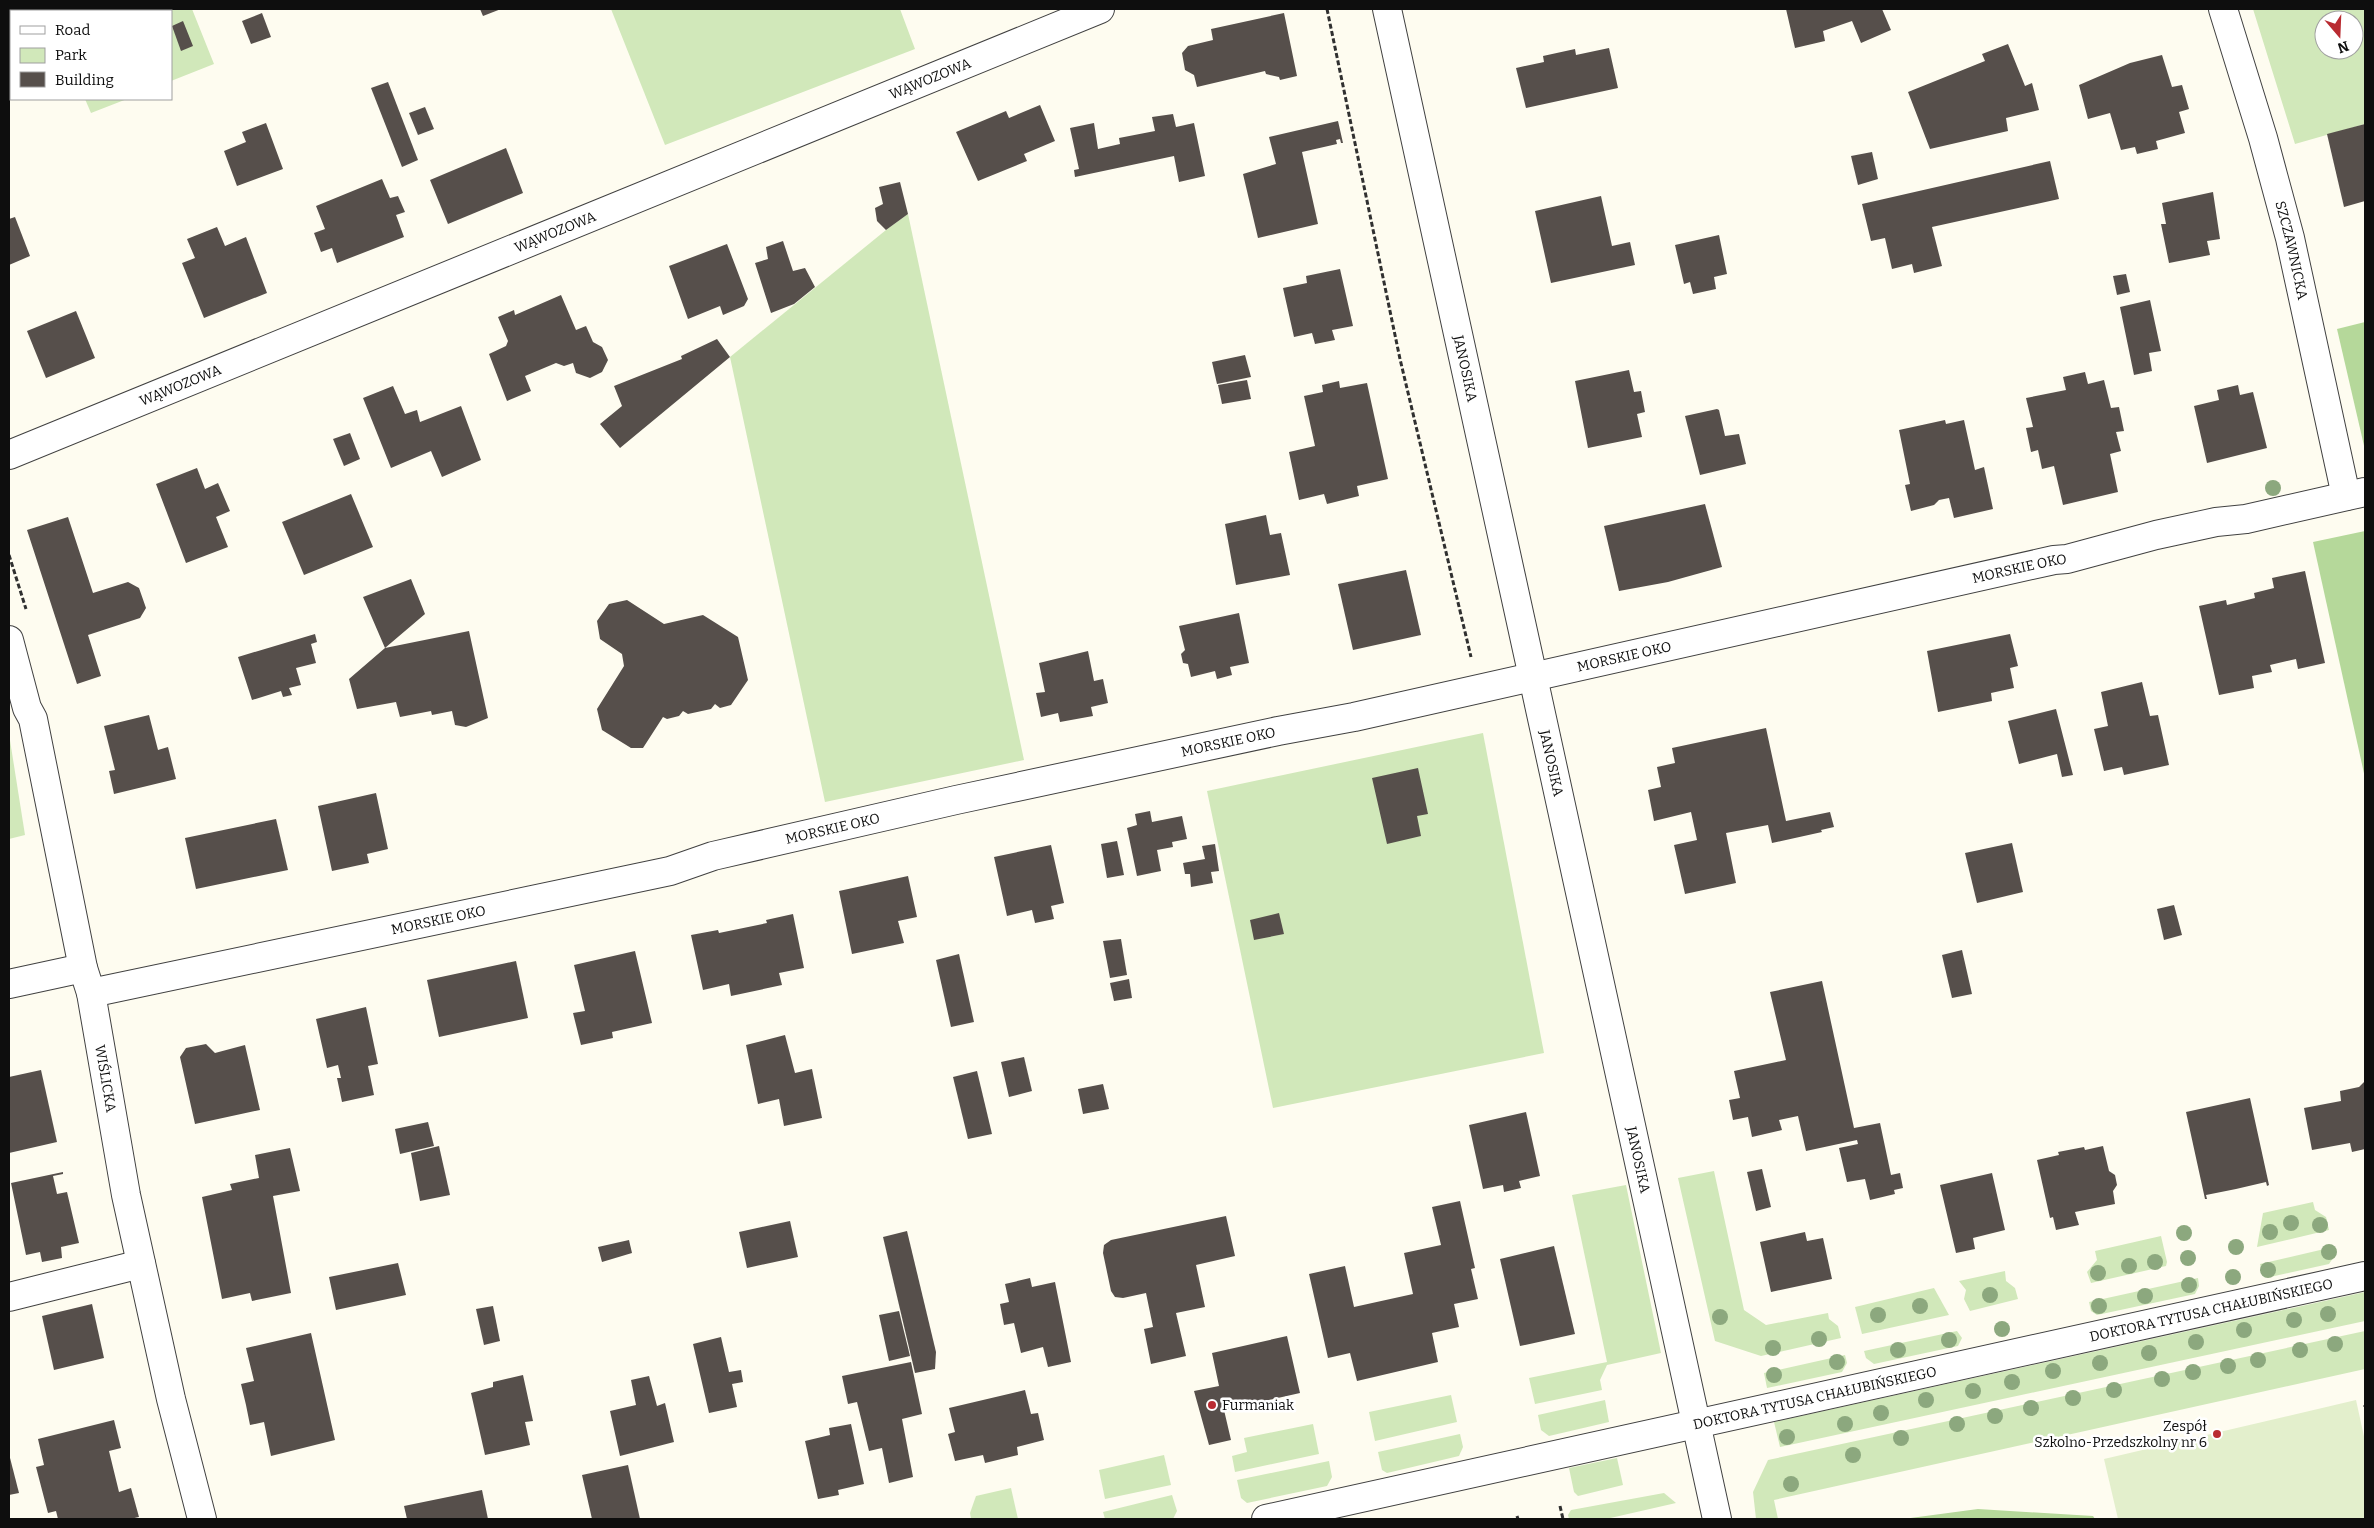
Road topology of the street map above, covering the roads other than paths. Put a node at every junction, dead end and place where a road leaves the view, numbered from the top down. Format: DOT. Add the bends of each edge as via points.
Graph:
graph roads {
  1 [pos="1100,9"];
  2 [pos="1387,9"];
  3 [pos="2223,9"];
  4 [pos="9,455"];
  5 [pos="2355,494"];
  6 [pos="9,640"];
  7 [pos="1532,676"];
  8 [pos="83,968"];
  9 [pos="9,984"];
  10 [pos="91,994"];
  11 [pos="141,1264"];
  12 [pos="2365,1276"];
  13 [pos="9,1297"];
  14 [pos="1696,1425"];
  15 [pos="202,1519"];
  16 [pos="1266,1519"];
  17 [pos="1717,1519"];
  1 -- 4 [label="street, WĄWOZOWA"];
  2 -- 7 [label="street, JANOSIKA"];
  3 -- 5 [label="street, SZCZAWNICKA" via="2263,138"];
  5 -- 7 [label="street, MORSKIE OKO" via="2156,535 2067,559"];
  6 -- 8 [label="street, WIŚLICKA" via="27,708 33,719"];
  7 -- 10 [label="street, MORSKIE OKO" via="1354,717 956,800 713,856 670,871"];
  7 -- 14 [label="street, JANOSIKA"];
  8 -- 9 [label="street"];
  8 -- 10 [label="street, WIŚLICKA"];
  10 -- 11 [label="street, WIŚLICKA"];
  11 -- 13 [label="street"];
  11 -- 15 [label="street, WIŚLICKA"];
  12 -- 14 [label="street, DOKTORA TYTUSA CHAŁUBIŃSKIEGO"];
  14 -- 16 [label="street, DOKTORA TYTUSA CHAŁUBIŃSKIEGO"];
  14 -- 17 [label="street, JANOSIKA"];
}
